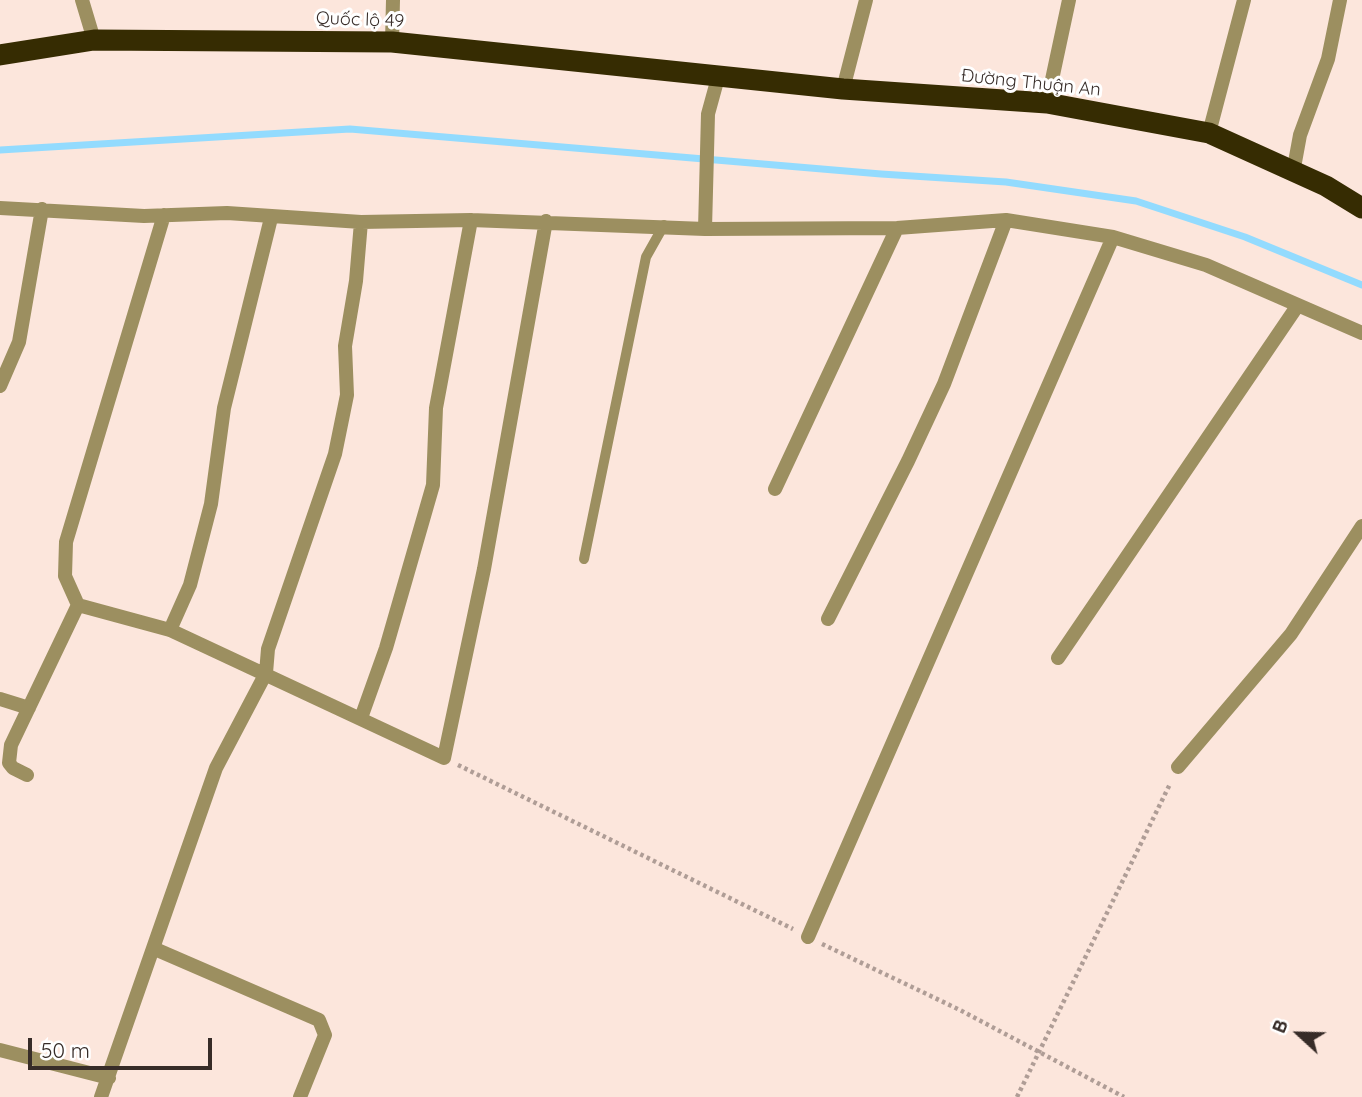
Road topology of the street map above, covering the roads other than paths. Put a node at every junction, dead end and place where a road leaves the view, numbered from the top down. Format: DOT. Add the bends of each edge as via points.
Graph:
graph roads {
  1 [pos="82,0"];
  2 [pos="393,0"];
  3 [pos="866,0"];
  4 [pos="1069,0"];
  5 [pos="1244,0"];
  6 [pos="1339,0"];
  7 [pos="94,40"];
  8 [pos="392,42"];
  9 [pos="0,55"];
  10 [pos="719,74"];
  11 [pos="843,89"];
  12 [pos="1047,103"];
  13 [pos="1209,133"];
  14 [pos="1293,173"];
  15 [pos="0,208"];
  16 [pos="1362,208"];
  17 [pos="42,209"];
  18 [pos="164,215"];
  19 [pos="271,218"];
  20 [pos="471,220"];
  21 [pos="1006,220"];
  22 [pos="546,221"];
  23 [pos="361,222"];
  24 [pos="664,225"];
  25 [pos="897,228"];
  26 [pos="705,229"];
  27 [pos="1112,237"];
  28 [pos="1298,305"];
  29 [pos="1362,333"];
  30 [pos="0,386"];
  31 [pos="775,489"];
  32 [pos="1362,526"];
  33 [pos="584,559"];
  34 [pos="78,605"];
  35 [pos="828,619"];
  36 [pos="170,630"];
  37 [pos="1058,657"];
  38 [pos="266,673"];
  39 [pos="0,699"];
  40 [pos="29,708"];
  41 [pos="361,718"];
  42 [pos="1178,767"];
  43 [pos="27,775"];
  44 [pos="808,937"];
  45 [pos="155,949"];
  46 [pos="0,1049"];
  47 [pos="109,1079"];
  48 [pos="101,1097"];
  49 [pos="300,1097"];
  1 -- 7 [label="street"];
  2 -- 8 [label="street"];
  3 -- 11 [label="street"];
  4 -- 12 [label="street"];
  5 -- 13 [label="street"];
  6 -- 14 [label="street" via="1328,59 1300,135"];
  7 -- 8 [label="highway, Quốc lộ 49"];
  7 -- 9 [label="highway, Quốc lộ 49"];
  8 -- 10 [label="highway, Quốc lộ 49"];
  10 -- 11 [label="highway, Đường Thuận An"];
  10 -- 26 [label="street" via="708,114"];
  11 -- 12 [label="highway, Đường Thuận An"];
  12 -- 13 [label="highway, Đường Thuận An"];
  13 -- 14 [label="highway, Đường Thuận An"];
  14 -- 16 [label="highway, Đường Thuận An"];
  15 -- 17 [label="street"];
  17 -- 18 [label="street"];
  17 -- 30 [label="street" via="19,342"];
  18 -- 19 [label="street" via="228,213"];
  18 -- 34 [label="street" via="66,542 65,576"];
  19 -- 23 [label="street"];
  19 -- 36 [label="street" via="224,408 211,504 190,585"];
  20 -- 22 [label="street"];
  20 -- 23 [label="street"];
  20 -- 41 [label="street" via="436,408 433,485"];
  21 -- 25 [label="street"];
  21 -- 27 [label="street"];
  21 -- 35 [label="street" via="944,384"];
  22 -- 24 [label="street"];
  22 -- 41 [label="street" via="484,569 444,758"];
  23 -- 38 [label="street" via="345,346 347,395 335,454 268,649"];
  24 -- 26 [label="street"];
  24 -- 33 [label="lane" via="646,257"];
  25 -- 26 [label="street"];
  25 -- 31 [label="street"];
  27 -- 28 [label="street" via="1206,265"];
  27 -- 44 [label="street"];
  28 -- 29 [label="street"];
  28 -- 37 [label="street"];
  32 -- 42 [label="street" via="1291,634"];
  34 -- 36 [label="street"];
  34 -- 40 [label="street"];
  36 -- 38 [label="street"];
  38 -- 41 [label="street"];
  38 -- 45 [label="street" via="216,768"];
  39 -- 40 [label="street"];
  40 -- 43 [label="street" via="9,755 13,768"];
  45 -- 47 [label="street"];
  45 -- 49 [label="street" via="320,1020 325,1035"];
  46 -- 47 [label="street"];
  47 -- 48 [label="street"];
}
